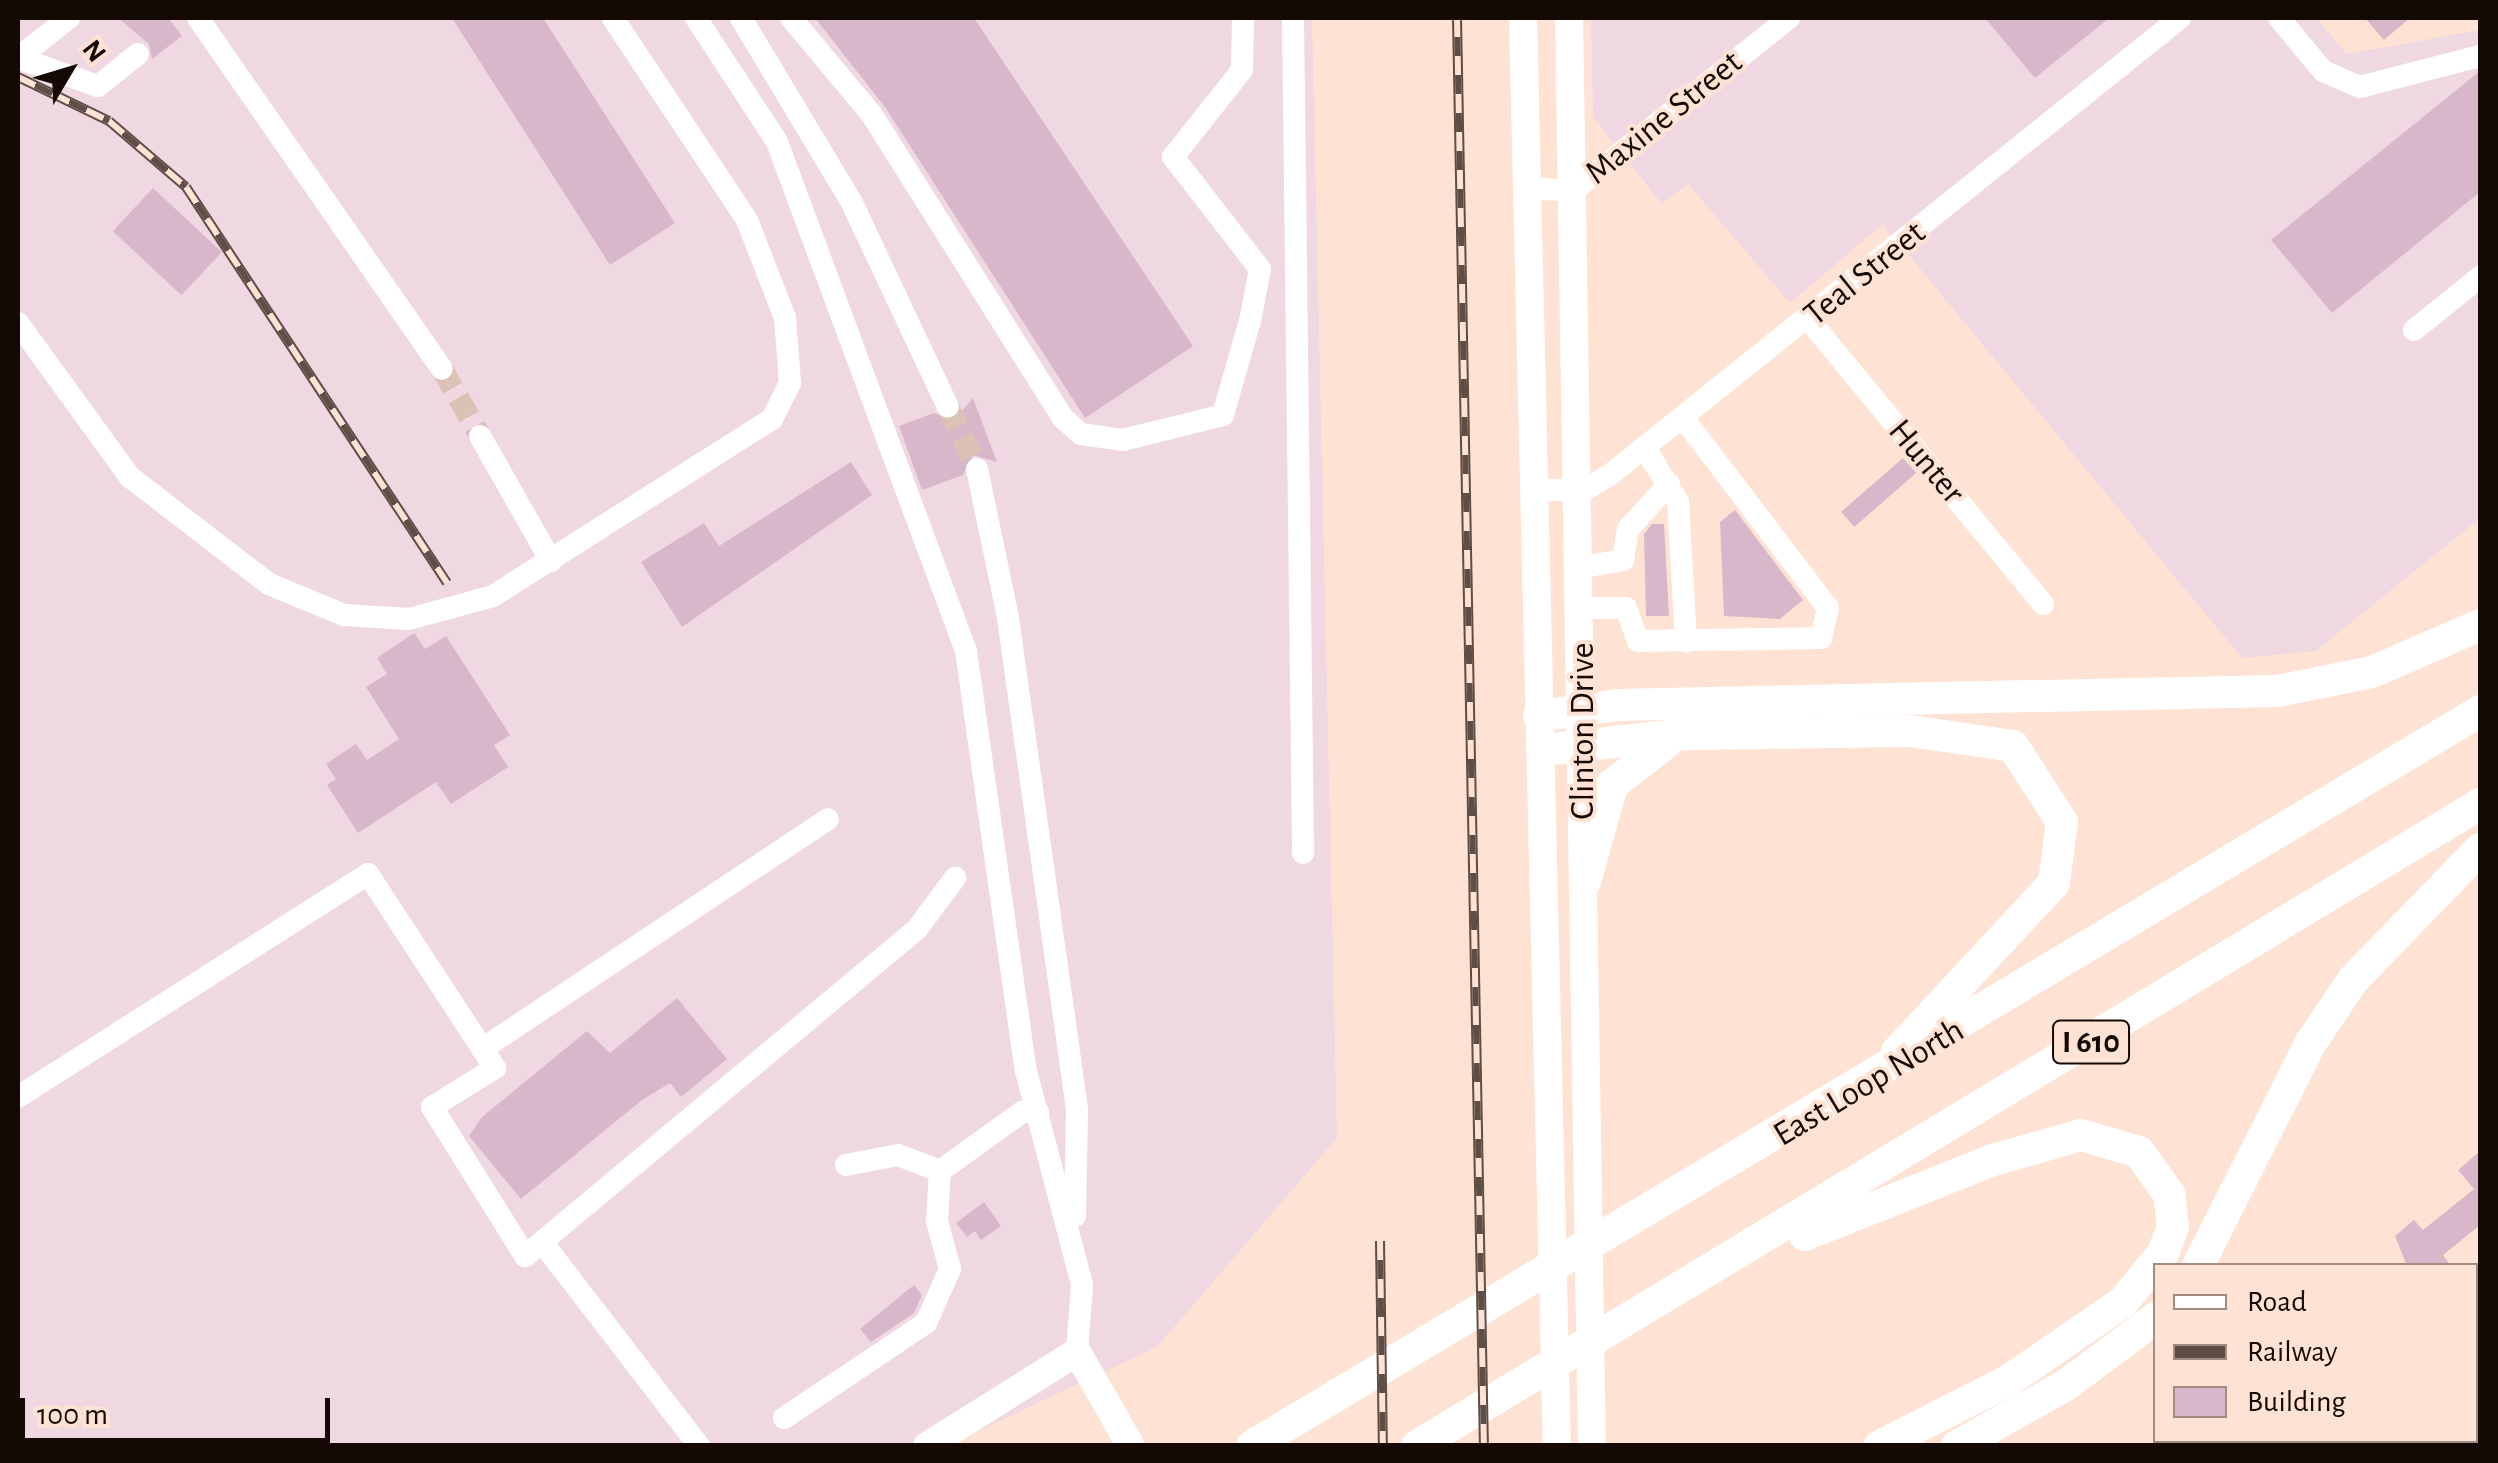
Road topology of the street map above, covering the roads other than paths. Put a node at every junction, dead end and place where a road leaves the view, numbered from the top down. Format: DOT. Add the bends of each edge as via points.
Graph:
graph roads {
  1 [pos="70,18"];
  2 [pos="198,18"];
  3 [pos="613,18"];
  4 [pos="696,18"];
  5 [pos="741,18"];
  6 [pos="791,18"];
  7 [pos="1243,18"];
  8 [pos="1293,18"];
  9 [pos="1523,18"];
  10 [pos="1569,18"];
  11 [pos="1789,18"];
  12 [pos="2180,18"];
  13 [pos="2279,18"];
  14 [pos="138,54"];
  15 [pos="2480,56"];
  16 [pos="18,58"];
  17 [pos="1530,188"];
  18 [pos="1573,191"];
  19 [pos="2480,277"];
  20 [pos="1808,320"];
  21 [pos="18,323"];
  22 [pos="2414,330"];
  23 [pos="442,369"];
  24 [pos="948,408"];
  25 [pos="1684,418"];
  26 [pos="480,436"];
  27 [pos="1645,448"];
  28 [pos="978,469"];
  29 [pos="1668,484"];
  30 [pos="1533,489"];
  31 [pos="1583,491"];
  32 [pos="551,560"];
  33 [pos="1623,560"];
  34 [pos="1583,567"];
  35 [pos="2043,604"];
  36 [pos="1623,606"];
  37 [pos="1583,608"];
  38 [pos="2480,626"];
  39 [pos="1686,642"];
  40 [pos="2480,711"];
  41 [pos="1585,714"];
  42 [pos="1539,716"];
  43 [pos="1687,734"];
  44 [pos="1579,747"];
  45 [pos="1542,750"];
  46 [pos="2480,804"];
  47 [pos="828,819"];
  48 [pos="2480,849"];
  49 [pos="1303,853"];
  50 [pos="955,878"];
  51 [pos="1586,882"];
  52 [pos="482,1049"];
  53 [pos="1863,1088"];
  54 [pos="18,1097"];
  55 [pos="1038,1112"];
  56 [pos="846,1166"];
  57 [pos="940,1171"];
  58 [pos="1074,1235"];
  59 [pos="542,1242"];
  60 [pos="2156,1263"];
  61 [pos="2200,1263"];
  62 [pos="2153,1269"];
  63 [pos="1698,1277"];
  64 [pos="2153,1320"];
  65 [pos="1077,1352"];
  66 [pos="784,1418"];
  67 [pos="1592,1435"];
  68 [pos="1557,1436"];
  69 [pos="1127,1439"];
  70 [pos="699,1446"];
  71 [pos="927,1446"];
  72 [pos="1252,1446"];
  73 [pos="1417,1446"];
  74 [pos="1880,1446"];
  75 [pos="1957,1446"];
  1 -- 16 [label="street"];
  2 -- 23 [label="street"];
  3 -- 32 [label="street" via="747,220 785,318 790,383 772,419"];
  4 -- 55 [label="street" via="777,142 966,651"];
  5 -- 24 [label="street" via="852,203"];
  6 -- 7 [label="street" via="872,115 1063,418 1081,434 1123,440 1223,415 1250,321 1260,268 1173,157 1242,70"];
  8 -- 49 [label="street"];
  9 -- 17 [label="main road, Clinton Drive"];
  10 -- 18 [label="main road, Clinton Drive"];
  11 -- 18 [label="street, Maxine Street"];
  12 -- 20 [label="street, Teal Street"];
  13 -- 15 [label="street" via="2323,71 2360,87"];
  14 -- 16 [label="street" via="98,86"];
  17 -- 18 [label="street, Maxine Street"];
  17 -- 30 [label="main road, Clinton Drive"];
  18 -- 31 [label="main road, Clinton Drive"];
  19 -- 22 [label="street"];
  20 -- 25 [label="street, Teal Street"];
  20 -- 35 [label="street, Hunter"];
  21 -- 32 [label="street" via="130,477 269,584 344,614 409,619 494,596"];
  25 -- 27 [label="street, Teal Street"];
  25 -- 39 [label="street" via="1828,608 1821,638 1806,644"];
  26 -- 32 [label="street"];
  27 -- 29 [label="street"];
  27 -- 31 [label="street, Teal Street"];
  28 -- 58 [label="street" via="1008,618 1078,1111"];
  29 -- 33 [label="street" via="1628,529"];
  29 -- 39 [label="street" via="1678,502"];
  30 -- 31 [label="street"];
  30 -- 42 [label="main road, Clinton Drive"];
  31 -- 34 [label="main road, Clinton Drive"];
  33 -- 34 [label="street"];
  33 -- 36 [label="street"];
  34 -- 37 [label="main road, Clinton Drive"];
  36 -- 37 [label="street"];
  36 -- 39 [label="street" via="1638,641"];
  37 -- 41 [label="main road, Clinton Drive"];
  38 -- 41 [label="highway" via="2372,672 2277,690 1616,704"];
  40 -- 53 [label="highway, East Loop North / I 610"];
  41 -- 42 [label="highway"];
  41 -- 44 [label="main road, Clinton Drive"];
  42 -- 45 [label="main road, Clinton Drive"];
  43 -- 44 [label="highway"];
  43 -- 51 [label="highway" via="1639,756 1612,785"];
  43 -- 53 [label="highway" via="1949,733 2014,746 2044,784 2062,822 2054,882"];
  44 -- 45 [label="highway"];
  44 -- 51 [label="main road, Clinton Drive"];
  45 -- 68 [label="main road, Clinton Drive"];
  46 -- 63 [label="highway, I 610"];
  47 -- 52 [label="street"];
  48 -- 61 [label="highway" via="2353,980 2310,1044"];
  50 -- 59 [label="street" via="917,929"];
  51 -- 67 [label="main road, Clinton Drive" via="1582,1160"];
  52 -- 54 [label="street" via="368,874"];
  52 -- 59 [label="street" via="495,1068 432,1107 525,1256"];
  53 -- 72 [label="highway, East Loop North / I 610"];
  55 -- 57 [label="street" via="1022,1112"];
  55 -- 58 [label="street"];
  56 -- 57 [label="street" via="898,1155"];
  57 -- 66 [label="street" via="937,1221 950,1269 941,1305 913,1334"];
  58 -- 65 [label="street"];
  59 -- 70 [label="street"];
  60 -- 63 [label="highway" via="2173,1227 2168,1194 2139,1152 2081,1136 1990,1160"];
  62 -- 74 [label="highway" via="2008,1381"];
  63 -- 73 [label="highway, I 610"];
  64 -- 75 [label="highway" via="2066,1385"];
  65 -- 69 [label="main road"];
  65 -- 71 [label="main road"];
}
